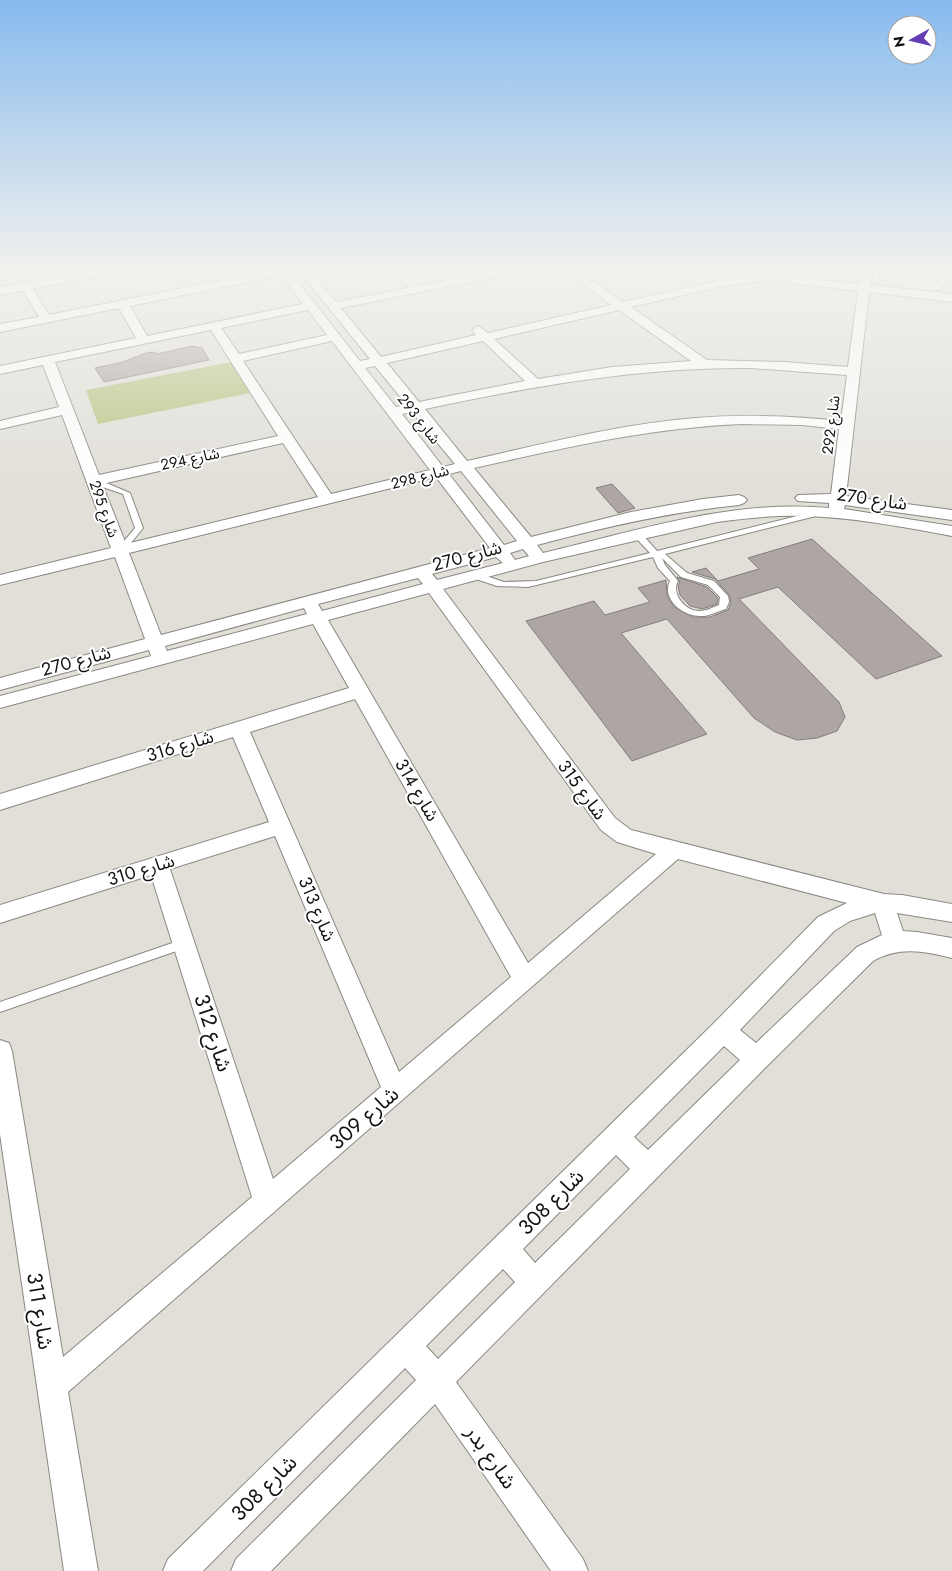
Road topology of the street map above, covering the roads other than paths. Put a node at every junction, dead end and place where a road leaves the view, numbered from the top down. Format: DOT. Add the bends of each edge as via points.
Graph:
graph roads {
  1 [pos="133,342"];
  2 [pos="161,342"];
  3 [pos="223,342"];
  4 [pos="312,342"];
  5 [pos="339,342"];
  6 [pos="363,342"];
  7 [pos="437,342"];
  8 [pos="491,342"];
  9 [pos="673,342"];
  10 [pos="859,342"];
  11 [pos="375,357"];
  12 [pos="235,360"];
  13 [pos="354,362"];
  14 [pos="704,364"];
  15 [pos="50,365"];
  16 [pos="0,370"];
  17 [pos="854,372"];
  18 [pos="0,381"];
  19 [pos="535,383"];
  20 [pos="416,407"];
  21 [pos="66,410"];
  22 [pos="392,412"];
  23 [pos="0,425"];
  24 [pos="847,426"];
  25 [pos="287,438"];
  26 [pos="464,466"];
  27 [pos="440,472"];
  28 [pos="94,480"];
  29 [pos="327,500"];
  30 [pos="831,508"];
  31 [pos="952,515"];
  32 [pos="624,520"];
  33 [pos="952,531"];
  34 [pos="637,534"];
  35 [pos="528,544"];
  36 [pos="120,551"];
  37 [pos="501,551"];
  38 [pos="655,553"];
  39 [pos="540,558"];
  40 [pos="512,565"];
  41 [pos="474,575"];
  42 [pos="688,577"];
  43 [pos="427,579"];
  44 [pos="0,580"];
  45 [pos="674,581"];
  46 [pos="313,610"];
  47 [pos="155,643"];
  48 [pos="161,659"];
  49 [pos="0,684"];
  50 [pos="360,691"];
  51 [pos="0,702"];
  52 [pos="239,728"];
  53 [pos="0,802"];
  54 [pos="282,826"];
  55 [pos="675,850"];
  56 [pos="158,865"];
  57 [pos="883,903"];
  58 [pos="952,913"];
  59 [pos="0,914"];
  60 [pos="895,940"];
  61 [pos="184,944"];
  62 [pos="952,948"];
  63 [pos="525,979"];
  64 [pos="0,1007"];
  65 [pos="722,1031"];
  66 [pos="0,1051"];
  67 [pos="757,1059"];
  68 [pos="395,1091"];
  69 [pos="616,1138"];
  70 [pos="648,1168"];
  71 [pos="267,1201"];
  72 [pos="505,1249"];
  73 [pos="534,1283"];
  74 [pos="407,1347"];
  75 [pos="437,1380"];
  76 [pos="52,1386"];
  77 [pos="81,1571"];
  78 [pos="180,1571"];
  79 [pos="248,1571"];
  80 [pos="571,1571"];
  1 -- 15 [label="street"];
  2 -- 15 [label="street"];
  3 -- 12 [label="street"];
  4 -- 12 [label="street"];
  5 -- 13 [label="street, شارع 293"];
  6 -- 11 [label="street, شارع 293"];
  7 -- 11 [label="street"];
  8 -- 19 [label="street"];
  9 -- 14 [label="street"];
  10 -- 17 [label="street, شارع 292"];
  11 -- 13 [label="street"];
  11 -- 20 [label="street, شارع 293"];
  12 -- 25 [label="street"];
  13 -- 22 [label="street, شارع 293"];
  14 -- 17 [label="street" via="801,366"];
  14 -- 19 [label="street" via="621,370"];
  15 -- 16 [label="street"];
  15 -- 18 [label="street"];
  15 -- 21 [label="street, شارع 295"];
  17 -- 24 [label="street, شارع 292"];
  19 -- 20 [label="street"];
  20 -- 22 [label="street"];
  20 -- 26 [label="street, شارع 293"];
  21 -- 23 [label="street"];
  21 -- 28 [label="street, شارع 295"];
  22 -- 27 [label="street, شارع 293"];
  24 -- 26 [label="street, شارع 298" via="794,420 696,422 609,434"];
  24 -- 30 [label="street, شارع 292"];
  25 -- 28 [label="street, شارع 294"];
  25 -- 29 [label="street"];
  26 -- 27 [label="street, شارع 298"];
  26 -- 35 [label="street, شارع 293"];
  27 -- 29 [label="street, شارع 298"];
  27 -- 37 [label="street, شارع 293"];
  28 -- 36 [label="street, شارع 295"];
  28 -- 36 [label="lane" via="126,493 139,528"];
  29 -- 36 [label="street, شارع 298"];
  30 -- 31 [label="street, شارع 270"];
  30 -- 32 [label="street, شارع 270" via="780,498 731,501"];
  30 -- 33 [label="street, شارع 270"];
  30 -- 34 [label="street, شارع 270" via="746,513"];
  30 -- 38 [label="lane"];
  32 -- 34 [label="street"];
  32 -- 35 [label="street, شارع 270"];
  34 -- 38 [label="lane"];
  34 -- 39 [label="street, شارع 270"];
  35 -- 37 [label="street, شارع 270"];
  35 -- 39 [label="street, شارع 293"];
  36 -- 44 [label="street, شارع 298"];
  36 -- 47 [label="street, شارع 295"];
  37 -- 40 [label="street, شارع 293"];
  37 -- 43 [label="street, شارع 270"];
  38 -- 41 [label="lane" via="520,586 503,586"];
  38 -- 42 [label="lane" via="665,557"];
  38 -- 45 [label="lane"];
  39 -- 40 [label="street, شارع 270"];
  40 -- 41 [label="street, شارع 270"];
  41 -- 43 [label="street, شارع 270"];
  42 -- 45 [label="lane"];
  42 -- 45 [label="lane" via="711,583 724,596 723,607 701,614 686,611 672,595"];
  43 -- 46 [label="street, شارع 270"];
  43 -- 55 [label="street, شارع 315" via="608,824 624,836"];
  46 -- 47 [label="street, شارع 270"];
  46 -- 48 [label="street, شارع 270"];
  46 -- 50 [label="street, شارع 314"];
  47 -- 48 [label="street, شارع 295"];
  47 -- 49 [label="street, شارع 270"];
  48 -- 51 [label="street, شارع 270"];
  50 -- 52 [label="street, شارع 316"];
  50 -- 63 [label="street, شارع 314"];
  52 -- 53 [label="street, شارع 316"];
  52 -- 54 [label="street, شارع 313"];
  54 -- 56 [label="street, شارع 310"];
  54 -- 68 [label="street, شارع 313"];
  55 -- 57 [label="street, شارع 315"];
  55 -- 63 [label="street, شارع 309"];
  56 -- 59 [label="street, شارع 310"];
  56 -- 61 [label="street, شارع 312"];
  57 -- 58 [label="street, شارع 308"];
  57 -- 60 [label="street"];
  57 -- 65 [label="street, شارع 308" via="866,904 844,912 826,924"];
  60 -- 62 [label="street" via="914,940"];
  60 -- 67 [label="street" via="878,945 865,954"];
  61 -- 64 [label="lane"];
  61 -- 71 [label="street, شارع 312"];
  63 -- 68 [label="street, شارع 309"];
  65 -- 67 [label="street"];
  65 -- 69 [label="street, شارع 308"];
  66 -- 76 [label="street, شارع 311"];
  67 -- 70 [label="street"];
  68 -- 71 [label="street, شارع 309"];
  69 -- 70 [label="street"];
  69 -- 72 [label="street, شارع 308"];
  70 -- 73 [label="street"];
  71 -- 76 [label="street, شارع 309"];
  72 -- 73 [label="street"];
  72 -- 74 [label="street, شارع 308"];
  73 -- 75 [label="street"];
  74 -- 75 [label="street, شارع بدر"];
  74 -- 78 [label="street, شارع 308"];
  75 -- 79 [label="street"];
  75 -- 80 [label="street, شارع بدر"];
  76 -- 77 [label="street, شارع 311"];
}
